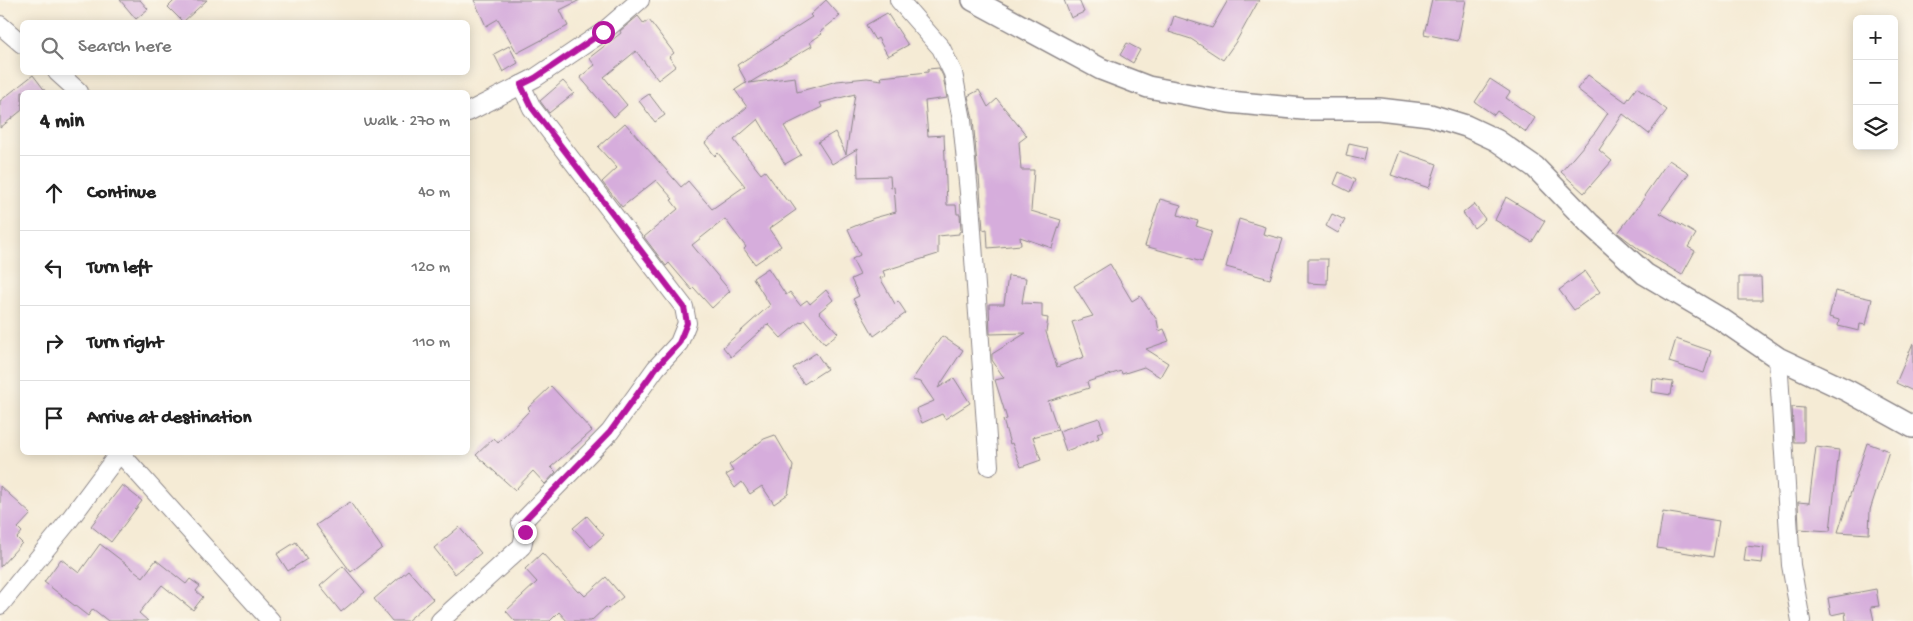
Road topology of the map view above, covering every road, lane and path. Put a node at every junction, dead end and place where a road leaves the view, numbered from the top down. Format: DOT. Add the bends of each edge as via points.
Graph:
graph roads {
  1 [pos="640,0"];
  2 [pos="899,0"];
  3 [pos="973,0"];
  4 [pos="0,25"];
  5 [pos="20,42"];
  6 [pos="60,75"];
  7 [pos="521,85"];
  8 [pos="77,90"];
  9 [pos="470,111"];
  10 [pos="1778,358"];
  11 [pos="1913,427"];
  12 [pos="118,455"];
  13 [pos="122,455"];
  14 [pos="989,466"];
  15 [pos="0,605"];
  16 [pos="271,621"];
  17 [pos="440,621"];
  18 [pos="1801,621"];
  1 -- 7 [label="street" via="603,32"];
  2 -- 14 [label="street" via="941,48 953,73 962,120 970,203"];
  3 -- 10 [label="street" via="1101,69 1148,87 1229,102 1421,114 1474,130 1496,140 1535,167 1590,224 1645,274"];
  4 -- 5 [label="street"];
  6 -- 8 [label="street"];
  7 -- 9 [label="street"];
  7 -- 17 [label="street" via="532,108 684,307 687,323 679,343 656,368 610,432 522,523 525,532 522,546"];
  10 -- 11 [label="street"];
  10 -- 18 [label="street" via="1790,565"];
  12 -- 15 [label="street"];
  13 -- 16 [label="street"];
}
